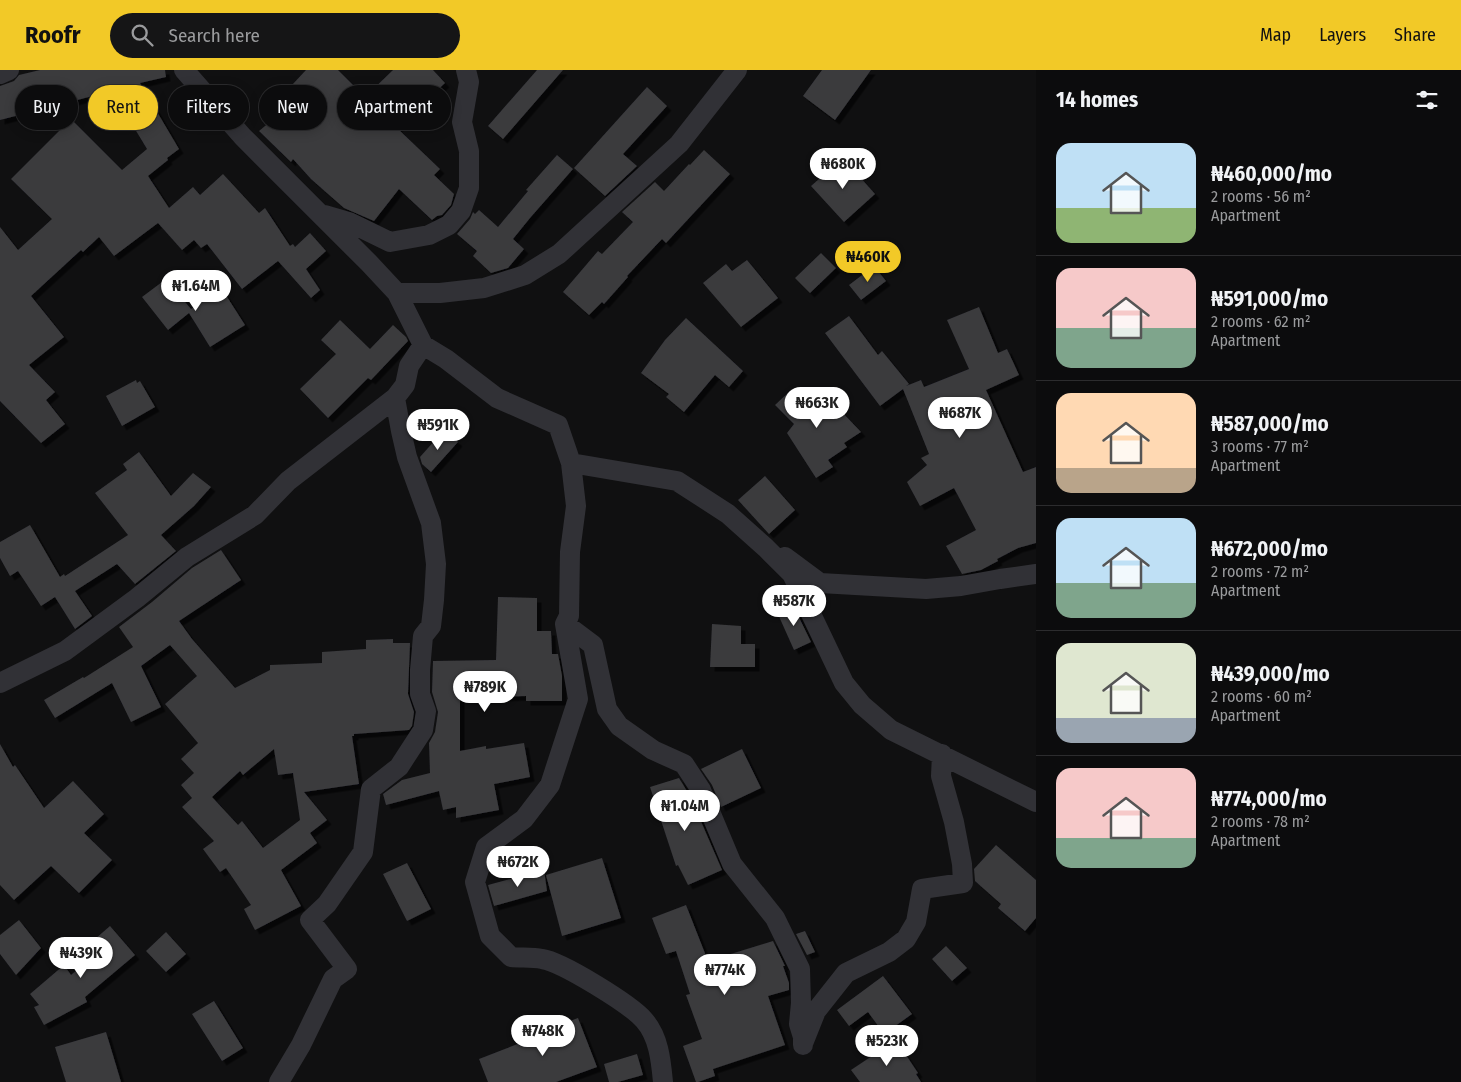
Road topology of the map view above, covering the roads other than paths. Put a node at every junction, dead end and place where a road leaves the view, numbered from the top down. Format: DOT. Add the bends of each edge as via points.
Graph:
graph roads {
  1 [pos="9,70"];
  2 [pos="184,70"];
  3 [pos="466,70"];
  4 [pos="737,70"];
  5 [pos="0,74"];
  6 [pos="321,214"];
  7 [pos="397,293"];
  8 [pos="423,345"];
  9 [pos="396,398"];
  10 [pos="571,462"];
  11 [pos="728,514"];
  12 [pos="1036,574"];
  13 [pos="565,624"];
  14 [pos="0,683"];
  15 [pos="942,754"];
  16 [pos="1036,802"];
  17 [pos="279,1082"];
  18 [pos="663,1082"];
  1 -- 5 [label="street"];
  2 -- 6 [label="street" via="243,137"];
  3 -- 6 [label="street" via="469,82 462,122 469,151 469,188 461,211 449,225 429,235 390,242 349,222"];
  4 -- 7 [label="street" via="679,144 559,254 525,274 484,288"];
  6 -- 7 [label="street"];
  7 -- 8 [label="street"];
  8 -- 9 [label="street" via="409,366 405,385"];
  8 -- 10 [label="street" via="497,398 558,425"];
  9 -- 14 [label="street" via="288,481 255,514 187,557 65,650"];
  9 -- 17 [label="street" via="407,457 431,523 436,564 431,626 423,636 420,670 420,694 426,711 423,730 399,767 371,789 363,852 327,904 310,920 347,969 333,979"];
  10 -- 11 [label="street" via="677,481"];
  10 -- 13 [label="street" via="576,506 570,552 569,616"];
  11 -- 12 [label="street" via="820,583 926,589"];
  11 -- 15 [label="street" via="792,574 844,683 862,705 891,730"];
  13 -- 15 [label="street" via="593,645 607,709 619,726 653,750 684,764 701,790 732,864 775,918 800,969 799,1024 803,1045 816,1011 846,973 889,952 906,939 916,922 922,889 963,882 954,822 941,776"];
  13 -- 18 [label="street" via="578,699 550,785 524,819 486,847 475,882 490,936 511,957 543,959 571,970 645,1020 656,1040"];
  15 -- 16 [label="street"];
}
